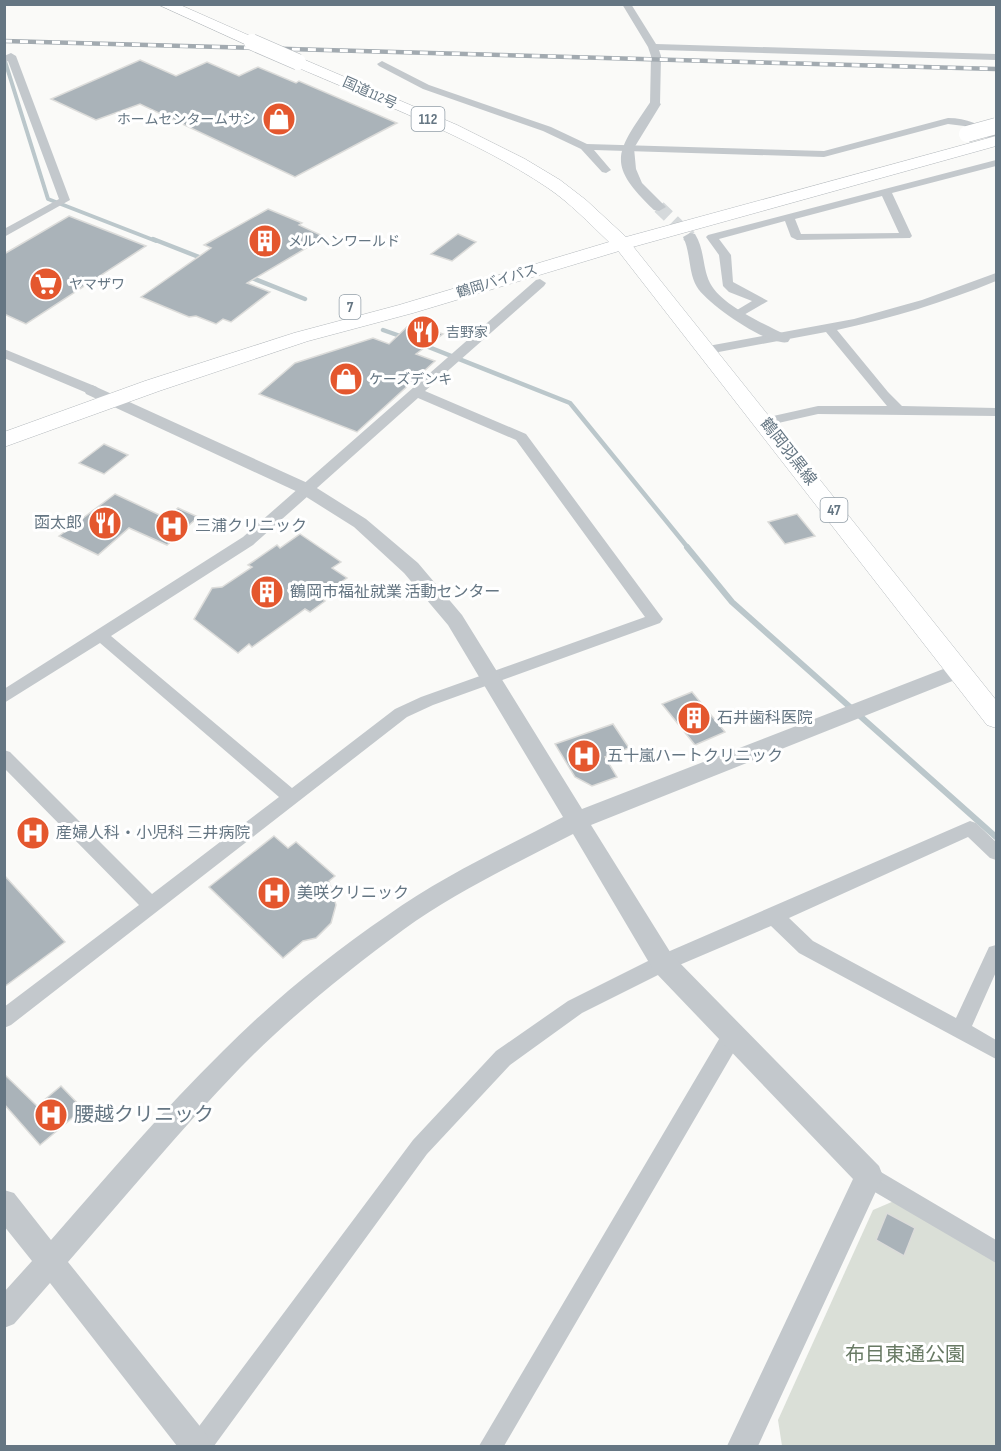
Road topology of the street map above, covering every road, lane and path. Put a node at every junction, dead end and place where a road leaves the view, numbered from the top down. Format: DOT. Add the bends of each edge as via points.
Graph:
graph roads {
  1 [pos="164,4"];
  2 [pos="626,4"];
  3 [pos="653,47"];
  4 [pos="996,57"];
  5 [pos="4,60"];
  6 [pos="382,64"];
  7 [pos="655,104"];
  8 [pos="996,126"];
  9 [pos="993,141"];
  10 [pos="585,147"];
  11 [pos="627,148"];
  12 [pos="996,163"];
  13 [pos="606,170"];
  14 [pos="886,192"];
  15 [pos="659,207"];
  16 [pos="789,217"];
  17 [pos="4,234"];
  18 [pos="690,237"];
  19 [pos="616,238"];
  20 [pos="996,277"];
  21 [pos="540,283"];
  22 [pos="738,313"];
  23 [pos="830,329"];
  24 [pos="782,339"];
  25 [pos="708,350"];
  26 [pos="4,353"];
  27 [pos="92,390"];
  28 [pos="416,392"];
  29 [pos="113,400"];
  30 [pos="899,410"];
  31 [pos="996,412"];
  32 [pos="4,422"];
  33 [pos="765,422"];
  34 [pos="4,441"];
  35 [pos="306,489"];
  36 [pos="101,636"];
  37 [pos="958,671"];
  38 [pos="491,678"];
  39 [pos="4,697"];
  40 [pos="996,718"];
  41 [pos="4,757"];
  42 [pos="292,798"];
  43 [pos="576,821"];
  44 [pos="996,853"];
  45 [pos="152,906"];
  46 [pos="774,916"];
  47 [pos="996,953"];
  48 [pos="663,963"];
  49 [pos="4,1019"];
  50 [pos="960,1030"];
  51 [pos="732,1036"];
  52 [pos="996,1050"];
  53 [pos="869,1176"];
  54 [pos="4,1203"];
  55 [pos="996,1252"];
  56 [pos="52,1261"];
  57 [pos="4,1314"];
  58 [pos="746,1445"];
  59 [pos="196,1446"];
  60 [pos="200,1446"];
  61 [pos="491,1446"];
  1 -- 19 [label="highway, 国道112号 / 112, bridge" via="451,129 519,163 554,184"];
  2 -- 3 [label="street"];
  3 -- 4 [label="street"];
  3 -- 7 [label="street" via="657,59"];
  5 -- 17 [label="street" via="11,56 65,200"];
  6 -- 10 [label="street" via="426,87 547,129"];
  7 -- 11 [label="street"];
  8 -- 19 [label="highway, 鶴岡バイパス / 7, bridge"];
  9 -- 11 [label="street" via="977,126 958,120 824,154"];
  9 -- 19 [label="highway, 鶴岡バイパス / 7"];
  10 -- 11 [label="street"];
  10 -- 13 [label="street"];
  11 -- 15 [label="street" via="629,169 636,185"];
  12 -- 14 [label="street"];
  14 -- 16 [label="street"];
  14 -- 16 [label="street" via="906,236 797,237"];
  16 -- 22 [label="street" via="712,237 725,255 727,283 762,301"];
  18 -- 22 [label="street" via="698,250 705,287 720,304"];
  19 -- 25 [label="main road, 鶴岡羽黒線 / 47"];
  19 -- 27 [label="highway, 鶴岡バイパス / 7" via="394,293"];
  19 -- 29 [label="highway, 鶴岡バイパス / 7" via="406,309 301,337"];
  20 -- 23 [label="street" via="933,302"];
  21 -- 28 [label="street"];
  22 -- 24 [label="street"];
  23 -- 24 [label="street"];
  23 -- 30 [label="street"];
  24 -- 25 [label="street"];
  25 -- 33 [label="main road, 鶴岡羽黒線 / 47"];
  26 -- 27 [label="street"];
  27 -- 29 [label="street"];
  27 -- 32 [label="highway, 鶴岡バイパス / 7"];
  28 -- 35 [label="street"];
  28 -- 38 [label="street" via="521,437 655,619"];
  29 -- 34 [label="highway, 鶴岡バイパス / 7"];
  29 -- 35 [label="street"];
  30 -- 31 [label="street"];
  30 -- 33 [label="street" via="818,410"];
  33 -- 37 [label="main road, 鶴岡羽黒線 / 47"];
  35 -- 36 [label="street" via="248,541"];
  35 -- 38 [label="street" via="360,523 411,568 456,620"];
  36 -- 39 [label="street"];
  36 -- 42 [label="street"];
  37 -- 40 [label="main road, 鶴岡羽黒線 / 47"];
  37 -- 43 [label="street"];
  38 -- 42 [label="street" via="401,713"];
  38 -- 43 [label="street"];
  41 -- 45 [label="street"];
  42 -- 45 [label="street"];
  43 -- 48 [label="street"];
  43 -- 56 [label="street" via="445,890 302,994 183,1110"];
  44 -- 46 [label="street" via="970,828"];
  45 -- 49 [label="street"];
  46 -- 48 [label="street"];
  46 -- 50 [label="street" via="806,947"];
  47 -- 50 [label="street"];
  48 -- 51 [label="street"];
  48 -- 60 [label="street" via="575,1007 503,1058 420,1147"];
  50 -- 52 [label="street"];
  51 -- 53 [label="street"];
  51 -- 61 [label="street"];
  53 -- 55 [label="street"];
  53 -- 58 [label="street"];
  54 -- 56 [label="street"];
  56 -- 57 [label="street"];
  56 -- 59 [label="street"];
}
